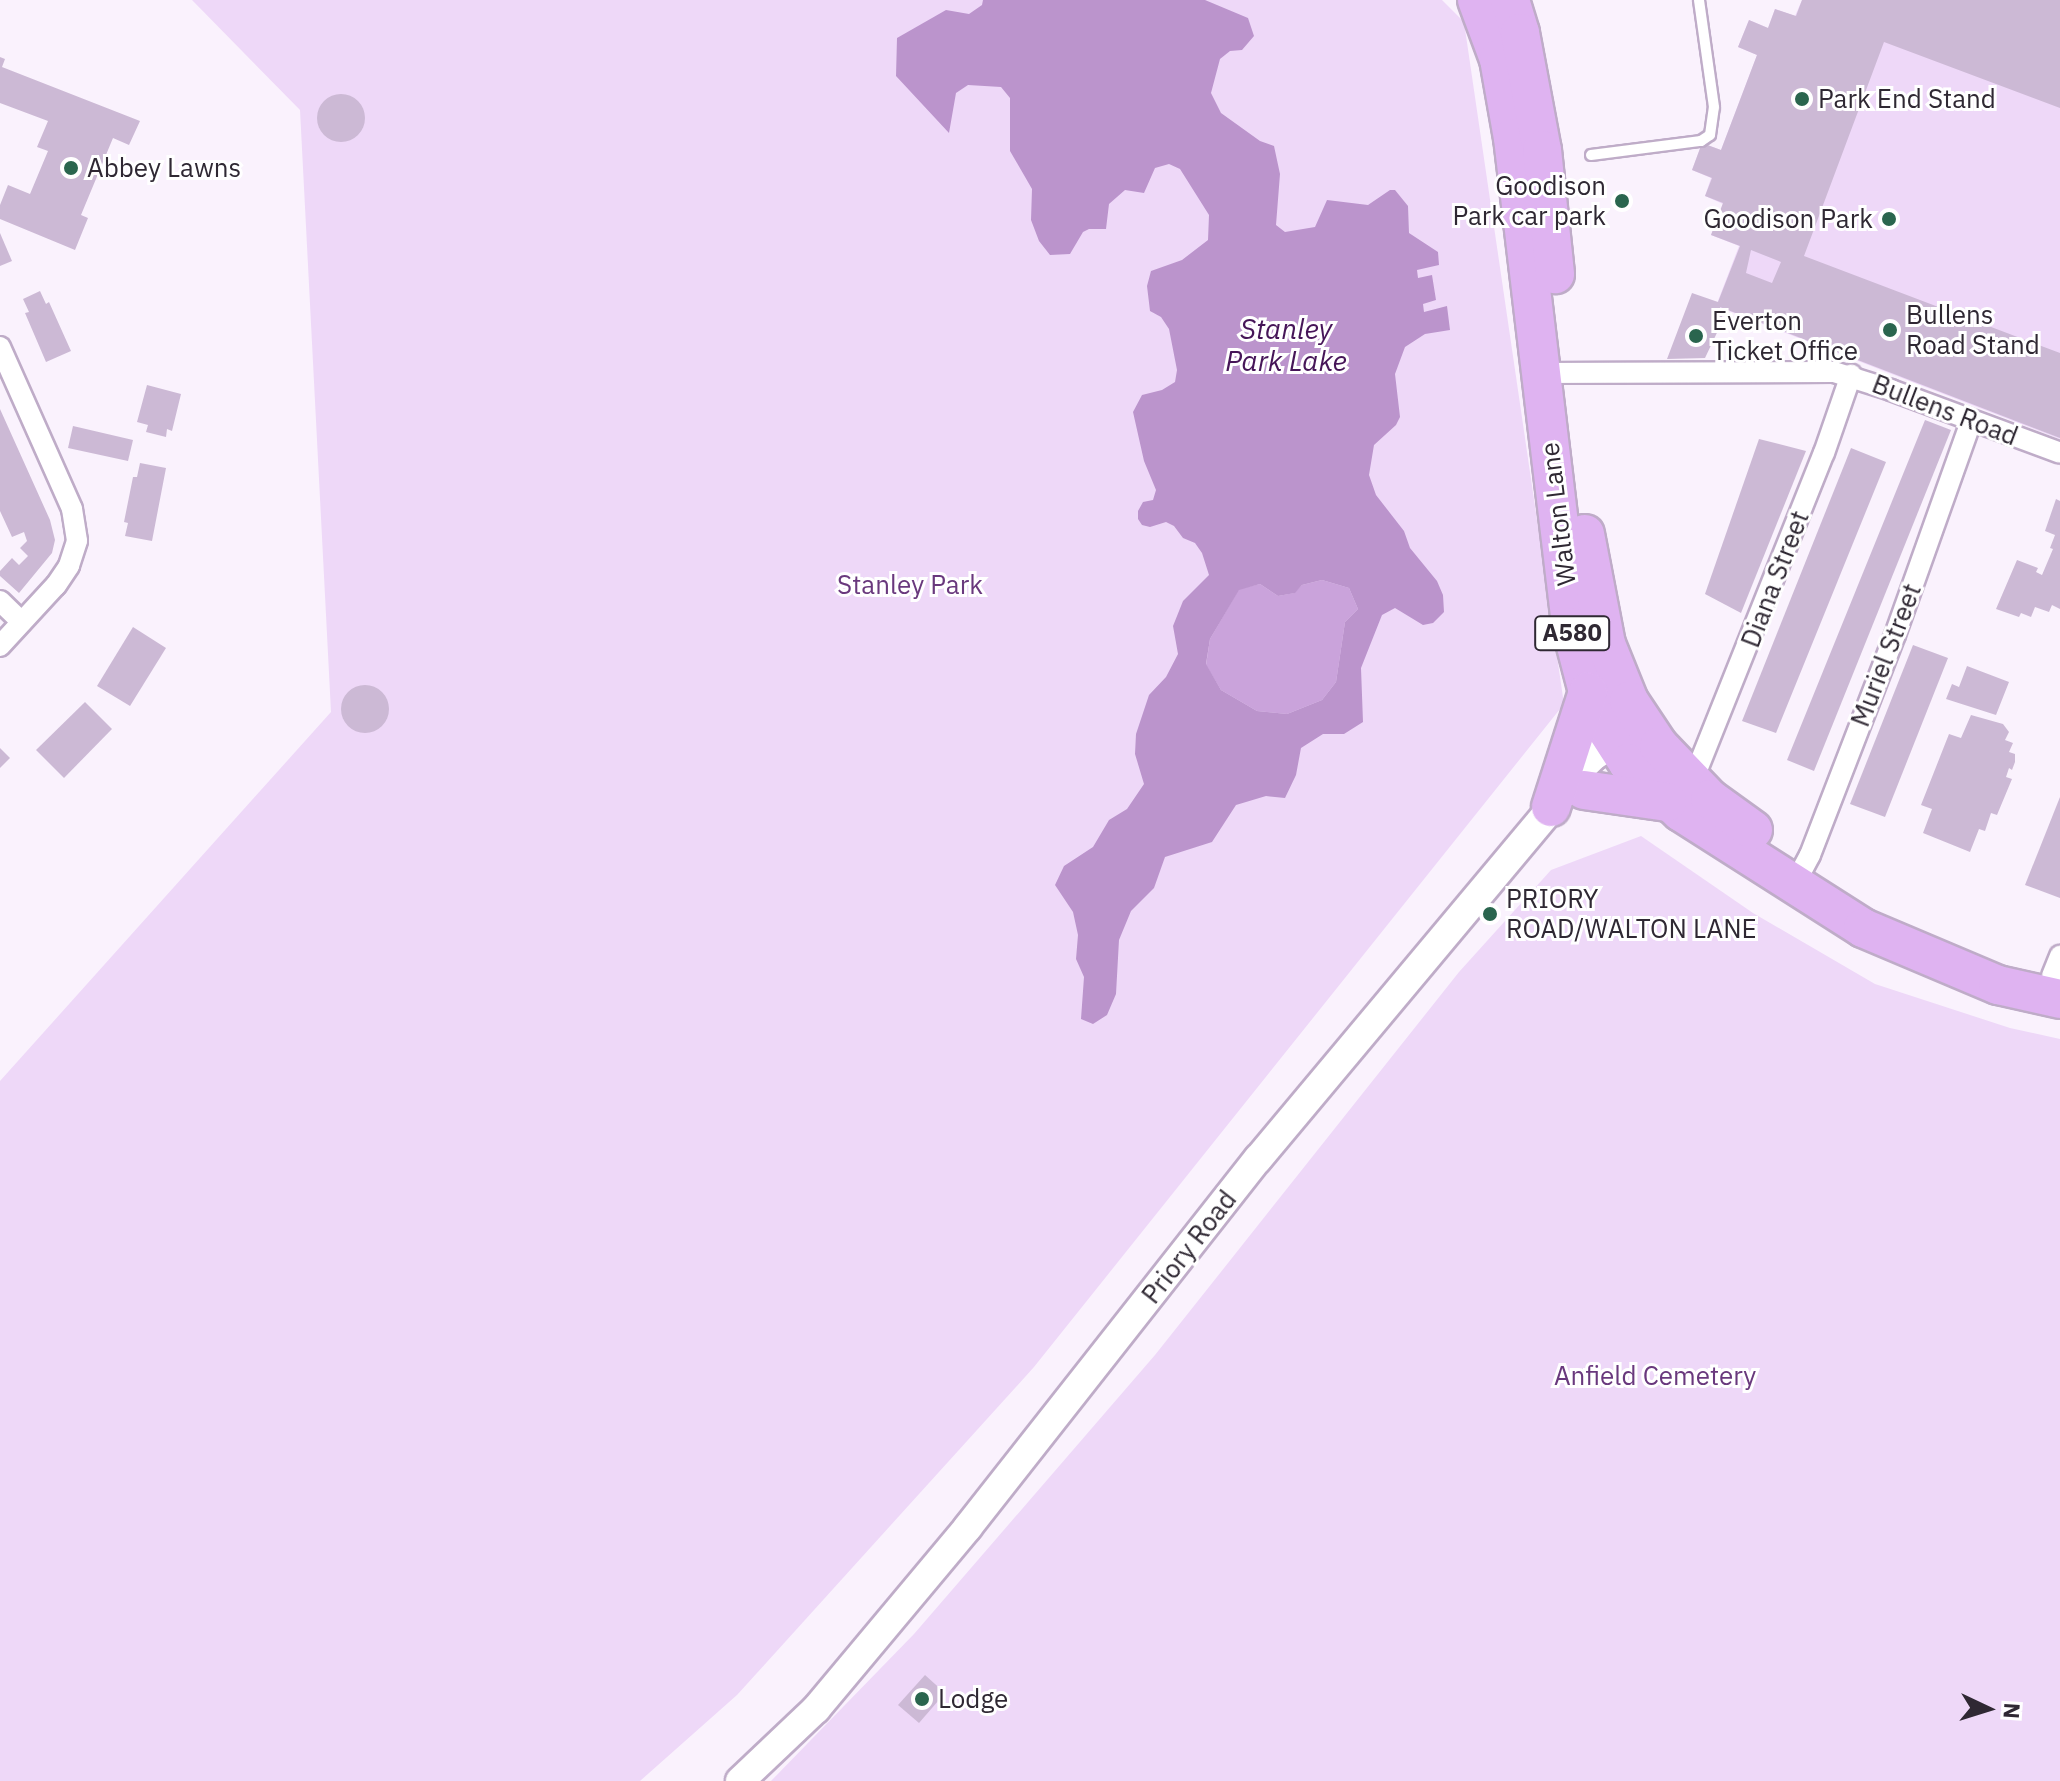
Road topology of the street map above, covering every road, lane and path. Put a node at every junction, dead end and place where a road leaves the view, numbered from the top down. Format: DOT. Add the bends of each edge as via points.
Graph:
graph roads {
  1 [pos="1477,0"];
  2 [pos="1510,0"];
  3 [pos="1699,0"];
  4 [pos="1591,155"];
  5 [pos="0,347"];
  6 [pos="1553,372"];
  7 [pos="1851,375"];
  8 [pos="1971,421"];
  9 [pos="2060,453"];
  10 [pos="0,601"];
  11 [pos="22,622"];
  12 [pos="0,646"];
  13 [pos="1588,692"];
  14 [pos="1637,744"];
  15 [pos="1682,792"];
  16 [pos="1564,799"];
  17 [pos="1799,875"];
  18 [pos="2058,977"];
  19 [pos="740,1781"];
  1 -- 6 [label="highway, Walton Lane / A580" via="1505,92"];
  2 -- 6 [label="highway, Walton Lane / A580" via="1542,150"];
  3 -- 4 [label="lane" via="1714,107 1710,135 1701,141"];
  5 -- 11 [label="street" via="72,509 77,541 69,566"];
  6 -- 7 [label="street, Bullens Road"];
  6 -- 13 [label="highway, Walton Lane / A580" via="1571,627"];
  6 -- 14 [label="highway, Walton Lane / A580" via="1600,620"];
  7 -- 8 [label="street, Bullens Road"];
  7 -- 15 [label="street, Diana Street" via="1701,768"];
  8 -- 9 [label="street, Bullens Road"];
  8 -- 17 [label="street, Muriel Street" via="1895,635"];
  10 -- 11 [label="street"];
  11 -- 12 [label="street"];
  13 -- 14 [label="highway, Walton Lane / A580"];
  13 -- 16 [label="highway"];
  14 -- 15 [label="highway, Walton Lane / A580"];
  14 -- 16 [label="street, Priory Road"];
  15 -- 16 [label="highway"];
  15 -- 17 [label="highway, Walton Lane / A580"];
  16 -- 19 [label="street, Priory Road" via="1258,1159 968,1527 816,1709"];
  17 -- 18 [label="highway, Walton Lane / A580" via="1863,928 1998,985"];
}
